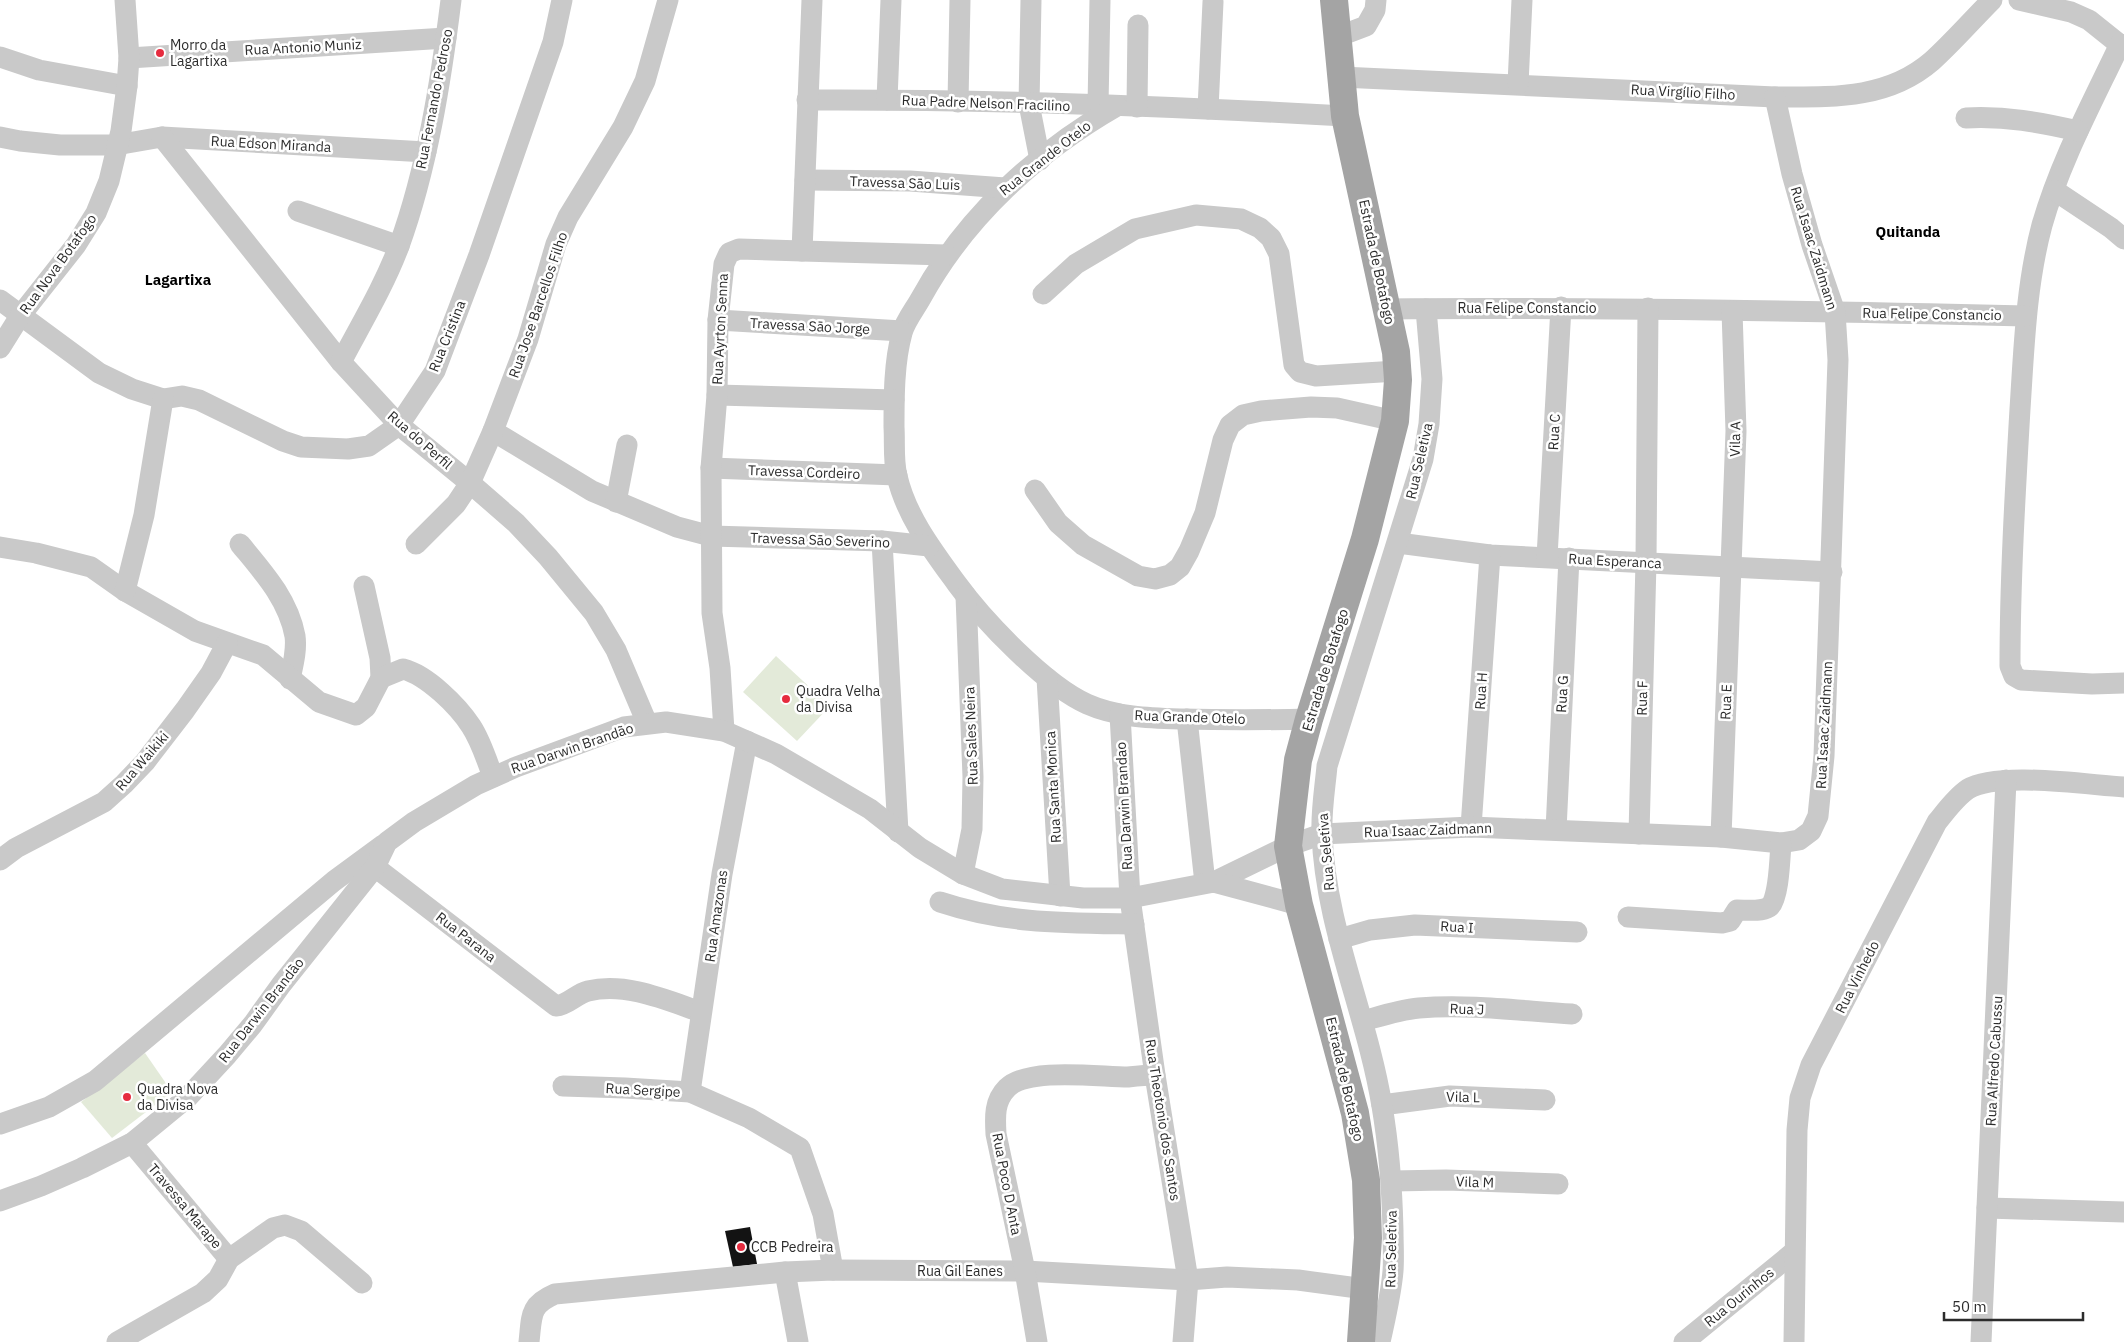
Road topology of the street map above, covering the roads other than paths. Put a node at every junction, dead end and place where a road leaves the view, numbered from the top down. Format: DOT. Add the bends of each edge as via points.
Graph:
graph roads {
  1 [pos="124,0"];
  2 [pos="451,0"];
  3 [pos="562,0"];
  4 [pos="668,0"];
  5 [pos="812,0"];
  6 [pos="891,0"];
  7 [pos="960,0"];
  8 [pos="1031,0"];
  9 [pos="1100,0"];
  10 [pos="1334,0"];
  11 [pos="1376,0"];
  12 [pos="1522,0"];
  13 [pos="1992,0"];
  14 [pos="2019,0"];
  15 [pos="1213,2"];
  16 [pos="1138,25"];
  17 [pos="1337,37"];
  18 [pos="446,38"];
  19 [pos="2122,46"];
  20 [pos="0,57"];
  21 [pos="129,58"];
  22 [pos="1341,77"];
  23 [pos="1518,84"];
  24 [pos="128,86"];
  25 [pos="1775,96"];
  26 [pos="807,100"];
  27 [pos="888,100"];
  28 [pos="958,102"];
  29 [pos="1029,104"];
  30 [pos="1117,106"];
  31 [pos="1208,109"];
  32 [pos="1345,116"];
  33 [pos="1966,118"];
  34 [pos="2078,131"];
  35 [pos="0,137"];
  36 [pos="162,137"];
  37 [pos="116,144"];
  38 [pos="426,152"];
  39 [pos="1040,160"];
  40 [pos="804,180"];
  41 [pos="1005,188"];
  42 [pos="2054,190"];
  43 [pos="298,211"];
  44 [pos="2124,240"];
  45 [pos="399,246"];
  46 [pos="802,251"];
  47 [pos="946,255"];
  48 [pos="1043,294"];
  49 [pos="0,300"];
  50 [pos="1561,307"];
  51 [pos="1648,308"];
  52 [pos="1387,309"];
  53 [pos="1426,309"];
  54 [pos="1732,311"];
  55 [pos="1835,312"];
  56 [pos="20,316"];
  57 [pos="2026,316"];
  58 [pos="718,320"];
  59 [pos="902,331"];
  60 [pos="0,348"];
  61 [pos="341,362"];
  62 [pos="1397,370"];
  63 [pos="717,394"];
  64 [pos="163,399"];
  65 [pos="894,400"];
  66 [pos="1396,421"];
  67 [pos="399,425"];
  68 [pos="493,431"];
  69 [pos="627,445"];
  70 [pos="711,468"];
  71 [pos="897,476"];
  72 [pos="470,483"];
  73 [pos="1035,490"];
  74 [pos="616,502"];
  75 [pos="711,536"];
  76 [pos="882,541"];
  77 [pos="1398,543"];
  78 [pos="240,544"];
  79 [pos="416,544"];
  80 [pos="929,546"];
  81 [pos="0,547"];
  82 [pos="1490,554"];
  83 [pos="1547,557"];
  84 [pos="1569,558"];
  85 [pos="1646,562"];
  86 [pos="1730,566"];
  87 [pos="1832,572"];
  88 [pos="364,586"];
  89 [pos="125,591"];
  90 [pos="966,596"];
  91 [pos="227,643"];
  92 [pos="382,678"];
  93 [pos="1047,678"];
  94 [pos="290,679"];
  95 [pos="2124,683"];
  96 [pos="1120,714"];
  97 [pos="1187,719"];
  98 [pos="1309,719"];
  99 [pos="647,723"];
  100 [pos="724,731"];
  101 [pos="747,741"];
  102 [pos="493,777"];
  103 [pos="2006,780"];
  104 [pos="2124,787"];
  105 [pos="1294,793"];
  106 [pos="1472,827"];
  107 [pos="1556,830"];
  108 [pos="898,832"];
  109 [pos="1322,834"];
  110 [pos="1639,834"];
  111 [pos="1720,837"];
  112 [pos="387,842"];
  113 [pos="1781,843"];
  114 [pos="1288,846"];
  115 [pos="0,860"];
  116 [pos="375,867"];
  117 [pos="962,874"];
  118 [pos="1209,883"];
  119 [pos="1060,896"];
  120 [pos="1130,898"];
  121 [pos="940,902"];
  122 [pos="1299,905"];
  123 [pos="1628,917"];
  124 [pos="1134,924"];
  125 [pos="1577,932"];
  126 [pos="1339,939"];
  127 [pos="701,1012"];
  128 [pos="1572,1014"];
  129 [pos="1362,1021"];
  130 [pos="1155,1075"];
  131 [pos="563,1086"];
  132 [pos="690,1092"];
  133 [pos="1545,1100"];
  134 [pos="1382,1105"];
  135 [pos="0,1124"];
  136 [pos="132,1142"];
  137 [pos="1392,1181"];
  138 [pos="1558,1184"];
  139 [pos="0,1201"];
  140 [pos="1988,1208"];
  141 [pos="2124,1212"];
  142 [pos="1794,1252"];
  143 [pos="229,1259"];
  144 [pos="832,1270"];
  145 [pos="1024,1271"];
  146 [pos="785,1272"];
  147 [pos="1188,1280"];
  148 [pos="362,1283"];
  149 [pos="1365,1289"];
  150 [pos="117,1342"];
  151 [pos="530,1342"];
  152 [pos="798,1342"];
  153 [pos="1037,1342"];
  154 [pos="1183,1342"];
  155 [pos="1360,1342"];
  156 [pos="1380,1342"];
  157 [pos="1684,1342"];
  158 [pos="1794,1342"];
  159 [pos="1981,1342"];
  1 -- 21 [label="street, Rua Nova Botafogo"];
  2 -- 18 [label="street, Rua Fernando Pedroso"];
  3 -- 67 [label="street, Rua Cristina" via="553,42 435,371"];
  4 -- 68 [label="street, Rua Jose Barcellos Filho" via="645,81 623,127 568,216 556,244 528,340"];
  5 -- 26 [label="street"];
  6 -- 27 [label="street"];
  7 -- 28 [label="street"];
  8 -- 29 [label="street"];
  9 -- 30 [label="street"];
  10 -- 17 [label="main road, Estrada de Botafogo"];
  11 -- 17 [label="street" via="1375,10 1366,26"];
  12 -- 23 [label="street"];
  13 -- 25 [label="street, Rua Virgílio Filho" via="1932,62 1902,81 1870,93 1834,97"];
  14 -- 19 [label="street" via="2071,12 2089,20"];
  15 -- 31 [label="street"];
  16 -- 30 [label="street"];
  17 -- 22 [label="main road, Estrada de Botafogo"];
  18 -- 21 [label="street, Rua Antonio Muniz"];
  18 -- 38 [label="street, Rua Fernando Pedroso"];
  19 -- 34 [label="street"];
  20 -- 24 [label="street" via="39,70"];
  21 -- 24 [label="street, Rua Nova Botafogo"];
  22 -- 23 [label="street, Rua Virgílio Filho"];
  22 -- 32 [label="main road, Estrada de Botafogo"];
  23 -- 25 [label="street, Rua Virgílio Filho"];
  24 -- 37 [label="street, Rua Nova Botafogo"];
  25 -- 55 [label="street, Rua Isaac Zaidmann" via="1792,174"];
  26 -- 27 [label="street, Rua Padre Nelson Fracilino"];
  26 -- 40 [label="street"];
  27 -- 28 [label="street, Rua Padre Nelson Fracilino"];
  28 -- 29 [label="street, Rua Padre Nelson Fracilino"];
  29 -- 30 [label="street, Rua Padre Nelson Fracilino"];
  29 -- 39 [label="street"];
  30 -- 31 [label="street, Rua Padre Nelson Fracilino"];
  30 -- 39 [label="street, Rua Grande Otelo" via="1072,134"];
  31 -- 32 [label="street, Rua Padre Nelson Fracilino"];
  32 -- 52 [label="main road, Estrada de Botafogo"];
  33 -- 34 [label="street" via="2015,118"];
  34 -- 42 [label="street"];
  35 -- 37 [label="street, Rua Edson Miranda" via="60,145"];
  36 -- 37 [label="street, Rua Edson Miranda"];
  36 -- 38 [label="street, Rua Edson Miranda"];
  36 -- 61 [label="street, Rua do Perfil"];
  37 -- 56 [label="street, Rua Nova Botafogo" via="109,181 96,213 76,245"];
  38 -- 45 [label="street, Rua Fernando Pedroso"];
  39 -- 41 [label="street, Rua Grande Otelo"];
  40 -- 41 [label="street, Travessa Sāo Luis" via="910,181"];
  40 -- 46 [label="street"];
  41 -- 47 [label="street, Rua Grande Otelo"];
  42 -- 44 [label="street"];
  42 -- 57 [label="street" via="2040,235"];
  43 -- 45 [label="street"];
  45 -- 61 [label="street, Rua Fernando Pedroso"];
  46 -- 47 [label="street, Rua Ayrton Senna"];
  46 -- 58 [label="street, Rua Ayrton Senna" via="739,248 730,253 724,264"];
  47 -- 59 [label="street, Rua Grande Otelo"];
  48 -- 62 [label="street" via="1076,264 1135,228 1196,215 1241,219 1260,228 1271,238 1279,254 1294,365 1300,372 1316,376"];
  49 -- 56 [label="street, Rua Cristina"];
  50 -- 51 [label="street, Rua Felipe Constancio"];
  50 -- 53 [label="street, Rua Felipe Constancio"];
  50 -- 83 [label="street, Rua C"];
  51 -- 54 [label="street, Rua Felipe Constancio"];
  51 -- 85 [label="street, Rua F"];
  52 -- 53 [label="street, Rua Felipe Constancio"];
  52 -- 62 [label="main road, Estrada de Botafogo"];
  53 -- 77 [label="street, Rua Seletiva" via="1432,379 1429,424 1423,460"];
  54 -- 55 [label="street, Rua Felipe Constancio"];
  54 -- 86 [label="street, Vila A" via="1736,431"];
  55 -- 57 [label="street, Rua Felipe Constancio"];
  55 -- 87 [label="street, Rua Isaac Zaidmann" via="1838,360"];
  56 -- 60 [label="street, Rua Nova Botafogo"];
  56 -- 64 [label="street, Rua Cristina" via="99,373"];
  57 -- 95 [label="street" via="2010,599 2010,666 2014,676 2021,680"];
  58 -- 59 [label="street, Travessa Sāo Jorge"];
  58 -- 63 [label="street, Rua Ayrton Senna"];
  59 -- 65 [label="street, Rua Grande Otelo"];
  61 -- 67 [label="street, Rua do Perfil"];
  62 -- 66 [label="main road, Estrada de Botafogo"];
  63 -- 65 [label="street"];
  63 -- 70 [label="street, Rua Ayrton Senna"];
  64 -- 67 [label="street, Rua Cristina" via="182,396 199,400 301,448 369,446"];
  64 -- 89 [label="street" via="144,515"];
  65 -- 71 [label="street, Rua Grande Otelo"];
  66 -- 73 [label="street" via="1337,408 1311,407 1261,411 1243,416 1230,425 1223,440 1205,512 1189,551 1180,567 1170,575 1155,579 1138,576 1083,545 1058,523"];
  66 -- 98 [label="main road, Estrada de Botafogo" via="1365,539"];
  67 -- 72 [label="street, Rua do Perfil"];
  68 -- 72 [label="street, Rua Jose Barcellos Filho"];
  68 -- 74 [label="street, Travessa Sāo Severino"];
  69 -- 74 [label="street"];
  70 -- 71 [label="street, Travessa Cordeiro"];
  70 -- 75 [label="street, Rua Ayrton Senna"];
  71 -- 80 [label="street, Rua Grande Otelo" via="909,510"];
  72 -- 79 [label="street, Rua Jose Barcellos Filho" via="456,504"];
  72 -- 99 [label="street, Rua do Perfil" via="548,556 594,613 616,650"];
  74 -- 75 [label="street, Travessa Sāo Severino" via="677,527"];
  75 -- 76 [label="street, Travessa Sāo Severino"];
  75 -- 100 [label="street, Rua Ayrton Senna" via="712,613"];
  76 -- 80 [label="street, Travessa Sāo Severino"];
  76 -- 108 [label="street"];
  77 -- 82 [label="street, Rua Esperanca"];
  77 -- 109 [label="street, Rua Seletiva" via="1327,766"];
  78 -- 94 [label="street" via="275,587 289,616 295,637"];
  80 -- 90 [label="street, Rua Grande Otelo"];
  81 -- 89 [label="street" via="77,563 104,575"];
  82 -- 83 [label="street, Rua Esperanca"];
  82 -- 106 [label="street, Rua H"];
  83 -- 84 [label="street, Rua Esperanca"];
  84 -- 85 [label="street, Rua Esperanca"];
  84 -- 107 [label="street, Rua G"];
  85 -- 86 [label="street, Rua Esperanca"];
  85 -- 110 [label="street, Rua F"];
  86 -- 87 [label="street, Rua Esperanca"];
  86 -- 111 [label="street, Rua E"];
  87 -- 113 [label="street, Rua Isaac Zaidmann" via="1824,756 1818,816 1811,831 1799,840"];
  88 -- 92 [label="street"];
  89 -- 91 [label="street" via="195,631"];
  90 -- 93 [label="street, Rua Grande Otelo" via="985,619"];
  90 -- 117 [label="street, Rua Sales Neira" via="973,776 972,829"];
  91 -- 94 [label="street" via="263,655"];
  91 -- 115 [label="street, Rua Waikiki" via="185,710 124,784 104,802 16,848"];
  92 -- 94 [label="street" via="364,710 356,715 319,702"];
  92 -- 102 [label="street" via="403,669 428,682 472,728"];
  93 -- 96 [label="street, Rua Grande Otelo" via="1087,704"];
  93 -- 119 [label="street, Rua Santa Monica"];
  96 -- 97 [label="street, Rua Grande Otelo"];
  96 -- 120 [label="street, Rua Darwin Brandao"];
  97 -- 98 [label="street, Rua Grande Otelo"];
  97 -- 118 [label="street"];
  98 -- 105 [label="main road, Estrada de Botafogo" via="1298,760"];
  99 -- 100 [label="street, Rua Darwin Brandão" via="674,723"];
  99 -- 102 [label="street, Rua Darwin Brandão" via="569,747"];
  100 -- 101 [label="street, Rua Darwin Brandão"];
  101 -- 108 [label="street, Rua Darwin Brandão" via="824,781 870,809"];
  101 -- 127 [label="street, Rua Amazonas" via="723,864"];
  102 -- 112 [label="street, Rua Darwin Brandão" via="440,806"];
  103 -- 104 [label="street, Rua Vinhedo"];
  103 -- 140 [label="street, Rua Alfredo Cabussu"];
  103 -- 142 [label="street, Rua Vinhedo" via="1984,782 1968,789 1937,822 1811,1065 1799,1106"];
  105 -- 109 [label="street" via="1304,818"];
  105 -- 114 [label="main road, Estrada de Botafogo"];
  106 -- 107 [label="street, Rua Isaac Zaidmann"];
  106 -- 109 [label="street, Rua Isaac Zaidmann"];
  107 -- 110 [label="street, Rua Isaac Zaidmann"];
  108 -- 117 [label="street, Rua Darwin Brandão"];
  109 -- 114 [label="street, Rua Isaac Zaidmann"];
  109 -- 126 [label="street, Rua Seletiva" via="1328,887"];
  110 -- 111 [label="street, Rua Isaac Zaidmann"];
  111 -- 113 [label="street, Rua Isaac Zaidmann"];
  112 -- 116 [label="street, Rua Darwin Brandão"];
  112 -- 135 [label="street" via="334,881 96,1082 49,1107"];
  113 -- 123 [label="street" via="1776,894 1767,908 1738,910 1730,921 1722,923"];
  114 -- 118 [label="street"];
  114 -- 122 [label="main road, Estrada de Botafogo"];
  116 -- 127 [label="street, Rua Parana" via="556,1006 586,992 621,989"];
  116 -- 136 [label="street, Rua Darwin Brandão" via="227,1055 188,1097"];
  117 -- 119 [label="street, Rua Darwin Brandão" via="1002,889"];
  118 -- 120 [label="street, Rua Darwin Brandão"];
  118 -- 122 [label="street, Rua Darwin Brandão"];
  119 -- 120 [label="street, Rua Darwin Brandão"];
  120 -- 124 [label="street, Rua Theotonio dos Santos"];
  121 -- 124 [label="street" via="997,918"];
  122 -- 149 [label="main road, Estrada de Botafogo" via="1355,1113 1366,1180 1368,1238"];
  124 -- 130 [label="street, Rua Theotonio dos Santos"];
  125 -- 126 [label="street, Rua I" via="1415,925 1370,930"];
  126 -- 129 [label="street, Rua Seletiva"];
  127 -- 132 [label="street, Rua Amazonas"];
  128 -- 129 [label="street, Rua J" via="1419,1008"];
  129 -- 134 [label="street, Rua Seletiva"];
  130 -- 145 [label="street, Rua Poco D Anta" via="1056,1075 1025,1078 1008,1087 997,1104 996,1134"];
  130 -- 147 [label="street, Rua Theotonio dos Santos"];
  131 -- 132 [label="street, Rua Sergipe"];
  132 -- 144 [label="street, Rua Sergipe" via="749,1118 800,1148 823,1214"];
  133 -- 134 [label="street, Vila L" via="1450,1096"];
  134 -- 137 [label="street, Rua Seletiva"];
  136 -- 139 [label="street, Rua Darwin Brandão" via="82,1168"];
  136 -- 143 [label="street, Travessa Marape"];
  137 -- 138 [label="street, Vila M"];
  137 -- 156 [label="street, Rua Seletiva" via="1393,1270"];
  140 -- 141 [label="street"];
  140 -- 159 [label="street, Rua Alfredo Cabussu"];
  142 -- 157 [label="street, Rua Ourinhos"];
  142 -- 158 [label="street, Rua Vinhedo"];
  143 -- 148 [label="street, Travessa Marape" via="272,1228 285,1225 301,1230"];
  143 -- 150 [label="street" via="218,1279 204,1293"];
  144 -- 145 [label="street, Rua Gil Eanes"];
  144 -- 146 [label="street, Rua Gil Eanes"];
  145 -- 147 [label="street, Rua Gil Eanes"];
  145 -- 153 [label="street, Rua Poco D Anta"];
  146 -- 151 [label="street, Rua Gil Eanes" via="555,1294 537,1304"];
  146 -- 152 [label="street"];
  147 -- 149 [label="street, Rua Gil Eanes" via="1227,1277 1298,1280"];
  147 -- 154 [label="street, Rua Theotonio dos Santos"];
  149 -- 155 [label="main road, Estrada de Botafogo"];
}
